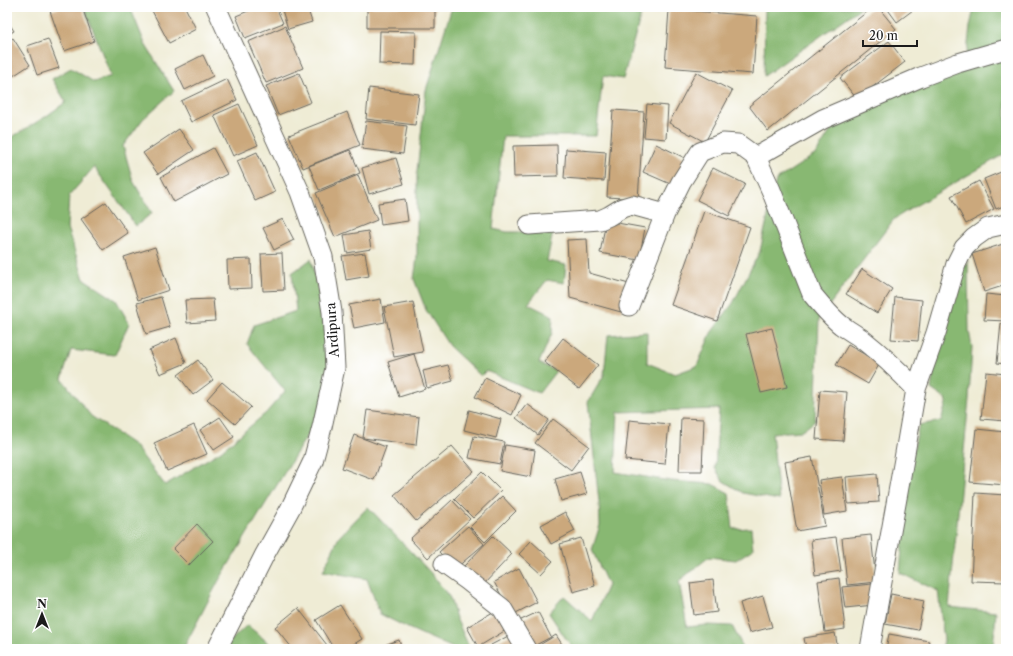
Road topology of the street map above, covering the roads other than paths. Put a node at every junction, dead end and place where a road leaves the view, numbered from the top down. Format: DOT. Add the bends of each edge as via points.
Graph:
graph roads {
  1 [pos="216,7"];
  2 [pos="1006,49"];
  3 [pos="756,156"];
  4 [pos="665,214"];
  5 [pos="1006,224"];
  6 [pos="529,225"];
  7 [pos="629,306"];
  8 [pos="916,389"];
  9 [pos="444,564"];
  10 [pos="217,649"];
  11 [pos="526,649"];
  12 [pos="870,649"];
  1 -- 10 [label="street, Ardipura" via="300,192 323,257 332,312 335,368 312,461 290,509"];
  2 -- 3 [label="street" via="921,77 830,116"];
  3 -- 4 [label="street" via="738,144 722,143 700,152"];
  3 -- 8 [label="street" via="812,294 831,316 888,361"];
  4 -- 6 [label="street" via="632,205 600,220"];
  4 -- 7 [label="street"];
  5 -- 8 [label="street" via="988,228 964,248 956,264"];
  8 -- 12 [label="street"];
  9 -- 11 [label="street" via="502,608"];
}
